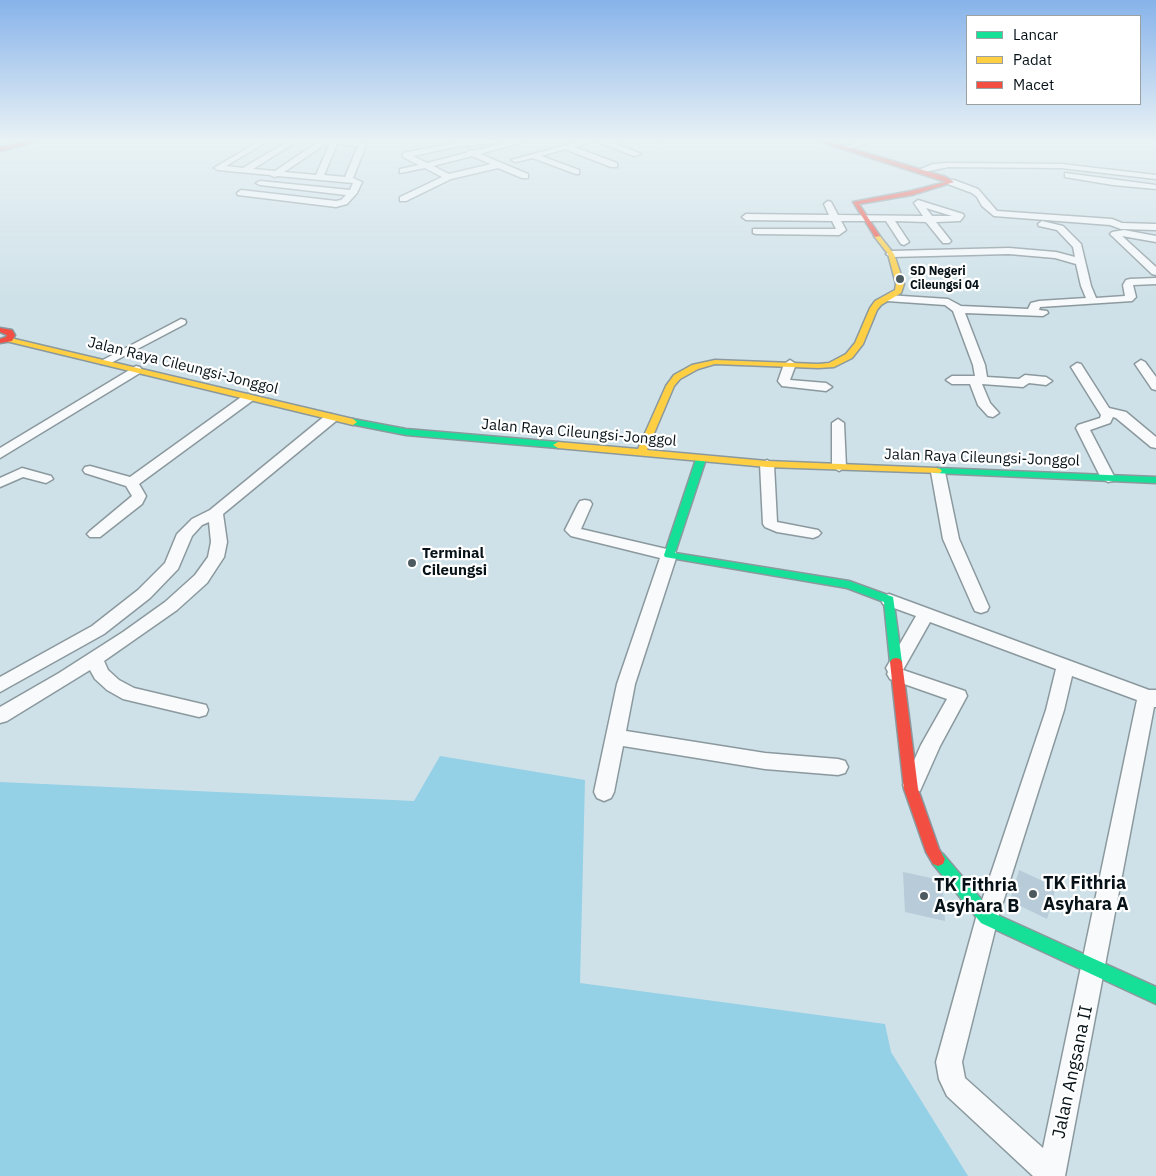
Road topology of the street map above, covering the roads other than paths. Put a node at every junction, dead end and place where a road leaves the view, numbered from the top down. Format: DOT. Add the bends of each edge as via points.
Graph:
graph roads {
  1 [pos="238,195"];
  2 [pos="351,195"];
  3 [pos="411,195"];
  4 [pos="899,195"];
  5 [pos="980,195"];
  6 [pos="403,199"];
  7 [pos="828,204"];
  8 [pos="884,216"];
  9 [pos="1020,216"];
  10 [pos="746,217"];
  11 [pos="836,218"];
  12 [pos="864,218"];
  13 [pos="1156,227"];
  14 [pos="756,231"];
  15 [pos="1156,238"];
  16 [pos="946,241"];
  17 [pos="904,242"];
  18 [pos="891,254"];
  19 [pos="1081,262"];
  20 [pos="1156,272"];
  21 [pos="1156,281"];
  22 [pos="888,298"];
  23 [pos="1092,300"];
  24 [pos="958,309"];
  25 [pos="1033,312"];
  26 [pos="1049,313"];
  27 [pos="181,322"];
  28 [pos="0,330"];
  29 [pos="5,340"];
  30 [pos="105,362"];
  31 [pos="790,364"];
  32 [pos="1141,364"];
  33 [pos="1077,367"];
  34 [pos="136,370"];
  35 [pos="952,380"];
  36 [pos="981,380"];
  37 [pos="1046,381"];
  38 [pos="1156,386"];
  39 [pos="826,387"];
  40 [pos="248,398"];
  41 [pos="1106,411"];
  42 [pos="993,414"];
  43 [pos="331,418"];
  44 [pos="838,424"];
  45 [pos="1156,444"];
  46 [pos="641,453"];
  47 [pos="0,454"];
  48 [pos="701,459"];
  49 [pos="768,464"];
  50 [pos="839,467"];
  51 [pos="90,470"];
  52 [pos="938,472"];
  53 [pos="1108,478"];
  54 [pos="46,479"];
  55 [pos="1156,480"];
  56 [pos="130,481"];
  57 [pos="0,483"];
  58 [pos="585,504"];
  59 [pos="215,513"];
  60 [pos="813,533"];
  61 [pos="95,534"];
  62 [pos="669,555"];
  63 [pos="889,600"];
  64 [pos="981,608"];
  65 [pos="926,614"];
  66 [pos="94,659"];
  67 [pos="1064,667"];
  68 [pos="896,671"];
  69 [pos="0,685"];
  70 [pos="1153,698"];
  71 [pos="199,710"];
  72 [pos="0,716"];
  73 [pos="616,737"];
  74 [pos="838,767"];
  75 [pos="911,790"];
  76 [pos="604,792"];
  77 [pos="987,918"];
  78 [pos="1094,968"];
  79 [pos="1156,996"];
  80 [pos="1051,1175"];
  1 -- 2 [label="street" via="336,204"];
  3 -- 6 [label="street"];
  4 -- 12 [label="main road" via="858,201 855,204"];
  5 -- 9 [label="street" via="990,215"];
  7 -- 11 [label="street"];
  8 -- 12 [label="street"];
  8 -- 16 [label="street" via="929,219"];
  8 -- 17 [label="street"];
  9 -- 13 [label="street"];
  9 -- 19 [label="street" via="1026,223 1060,228 1078,246"];
  10 -- 11 [label="street"];
  11 -- 12 [label="street"];
  11 -- 14 [label="street" via="839,232"];
  12 -- 18 [label="main road"];
  15 -- 20 [label="street" via="1115,234"];
  18 -- 19 [label="street" via="1027,252"];
  18 -- 22 [label="main road" via="900,288"];
  19 -- 23 [label="street"];
  21 -- 23 [label="street" via="1130,282 1131,297 1128,299"];
  22 -- 24 [label="street" via="943,301"];
  22 -- 31 [label="main road" via="872,310 859,344 849,356 831,365"];
  23 -- 25 [label="street" via="1040,304"];
  24 -- 25 [label="street"];
  24 -- 36 [label="street" via="979,365"];
  25 -- 26 [label="street"];
  27 -- 30 [label="street"];
  28 -- 29 [label="main road, Jalan Raya Cileungsi-Jonggol" via="11,335"];
  29 -- 30 [label="main road, Jalan Raya Cileungsi-Jonggol"];
  30 -- 34 [label="main road, Jalan Raya Cileungsi-Jonggol"];
  31 -- 39 [label="street" via="786,383"];
  31 -- 46 [label="main road" via="715,362 686,371 670,386"];
  32 -- 38 [label="street"];
  33 -- 41 [label="street"];
  34 -- 40 [label="main road, Jalan Raya Cileungsi-Jonggol"];
  34 -- 47 [label="street"];
  35 -- 36 [label="street"];
  36 -- 37 [label="street"];
  36 -- 42 [label="street" via="975,382 984,405"];
  40 -- 43 [label="main road, Jalan Raya Cileungsi-Jonggol"];
  40 -- 56 [label="street"];
  41 -- 45 [label="street" via="1122,415"];
  41 -- 53 [label="street" via="1108,418 1083,428"];
  43 -- 46 [label="main road, Jalan Raya Cileungsi-Jonggol" via="406,432"];
  43 -- 59 [label="street"];
  44 -- 50 [label="street"];
  46 -- 48 [label="main road, Jalan Raya Cileungsi-Jonggol"];
  48 -- 49 [label="main road, Jalan Raya Cileungsi-Jonggol"];
  48 -- 62 [label="main road"];
  49 -- 50 [label="main road, Jalan Raya Cileungsi-Jonggol"];
  49 -- 60 [label="street" via="770,524"];
  50 -- 52 [label="main road, Jalan Raya Cileungsi-Jonggol"];
  51 -- 56 [label="street"];
  52 -- 53 [label="main road, Jalan Raya Cileungsi-Jonggol"];
  52 -- 64 [label="street" via="951,539"];
  53 -- 55 [label="main road, Jalan Raya Cileungsi-Jonggol"];
  54 -- 57 [label="street" via="22,472"];
  56 -- 61 [label="street" via="139,496 138,501"];
  58 -- 62 [label="street" via="573,530 576,534"];
  59 -- 66 [label="street" via="219,542 216,557 201,579 171,606"];
  59 -- 69 [label="street" via="197,522 185,534 172,565 137,600 98,630"];
  62 -- 63 [label="main road" via="849,585"];
  62 -- 73 [label="street" via="626,684"];
  63 -- 65 [label="street"];
  63 -- 68 [label="main road"];
  65 -- 67 [label="street"];
  65 -- 68 [label="street"];
  66 -- 71 [label="street" via="101,674 129,694"];
  66 -- 72 [label="street"];
  67 -- 70 [label="street"];
  67 -- 77 [label="street" via="1055,710"];
  68 -- 75 [label="main road"];
  68 -- 75 [label="street" via="958,696"];
  70 -- 78 [label="street, Jalan Angsana II"];
  73 -- 74 [label="street" via="765,761"];
  73 -- 76 [label="street"];
  75 -- 77 [label="main road" via="933,852"];
  77 -- 78 [label="main road"];
  77 -- 80 [label="street" via="950,1053 949,1070 956,1087"];
  78 -- 79 [label="main road"];
  78 -- 80 [label="street, Jalan Angsana II"];
}
